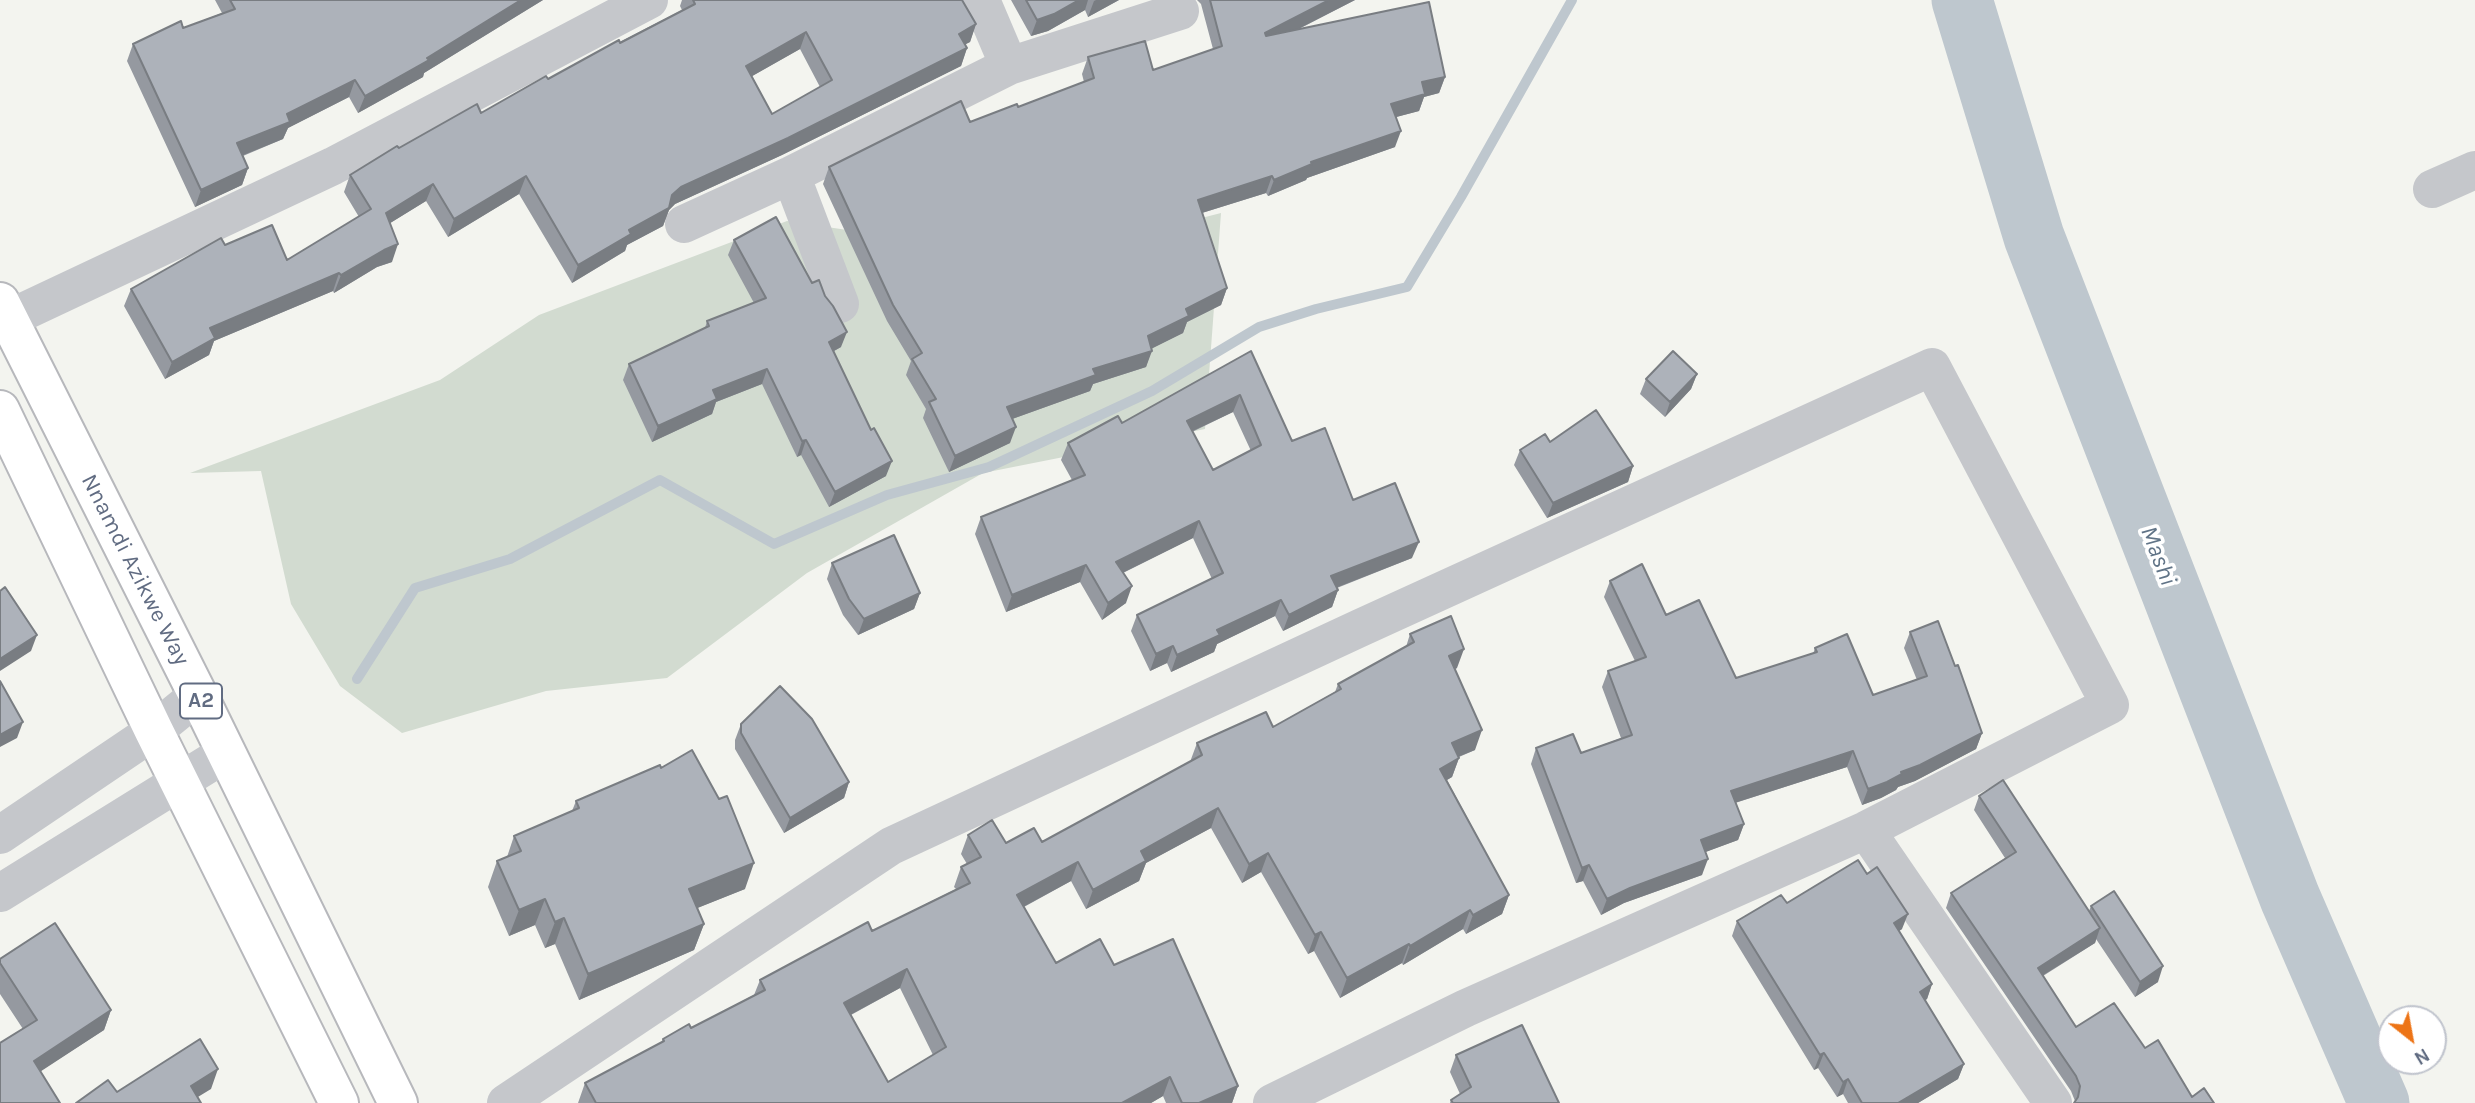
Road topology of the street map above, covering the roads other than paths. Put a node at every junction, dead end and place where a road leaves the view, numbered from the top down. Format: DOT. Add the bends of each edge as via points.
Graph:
graph roads {
  1 [pos="649,0"];
  2 [pos="981,0"];
  3 [pos="1180,11"];
  4 [pos="1009,66"];
  5 [pos="2475,170"];
  6 [pos="791,176"];
  7 [pos="2432,189"];
  8 [pos="684,224"];
  9 [pos="840,304"];
  10 [pos="4,310"];
  11 [pos="0,410"];
  12 [pos="198,695"];
  13 [pos="154,731"];
  14 [pos="226,753"];
  15 [pos="179,780"];
  16 [pos="1866,830"];
  17 [pos="0,835"];
  18 [pos="0,892"];
  19 [pos="339,1103"];
  20 [pos="398,1103"];
  21 [pos="506,1103"];
  22 [pos="1272,1103"];
  23 [pos="2053,1103"];
  1 -- 10 [label="street" via="333,166"];
  2 -- 4 [label="street"];
  3 -- 4 [label="street"];
  4 -- 6 [label="street"];
  5 -- 7 [label="street"];
  6 -- 8 [label="street"];
  6 -- 9 [label="street"];
  10 -- 12 [label="highway, Nnamdi Azikwe Way / A2"];
  11 -- 13 [label="highway, A2"];
  12 -- 13 [label="street"];
  12 -- 14 [label="highway, Nnamdi Azikwe Way / A2"];
  13 -- 15 [label="highway, A2"];
  13 -- 17 [label="street"];
  14 -- 15 [label="street"];
  14 -- 20 [label="highway, Nnamdi Azikwe Way / A2"];
  15 -- 18 [label="street"];
  15 -- 19 [label="highway, A2"];
  16 -- 21 [label="street" via="2110,705 1932,367 891,846"];
  16 -- 22 [label="street" via="1466,1008"];
  16 -- 23 [label="street"];
}
